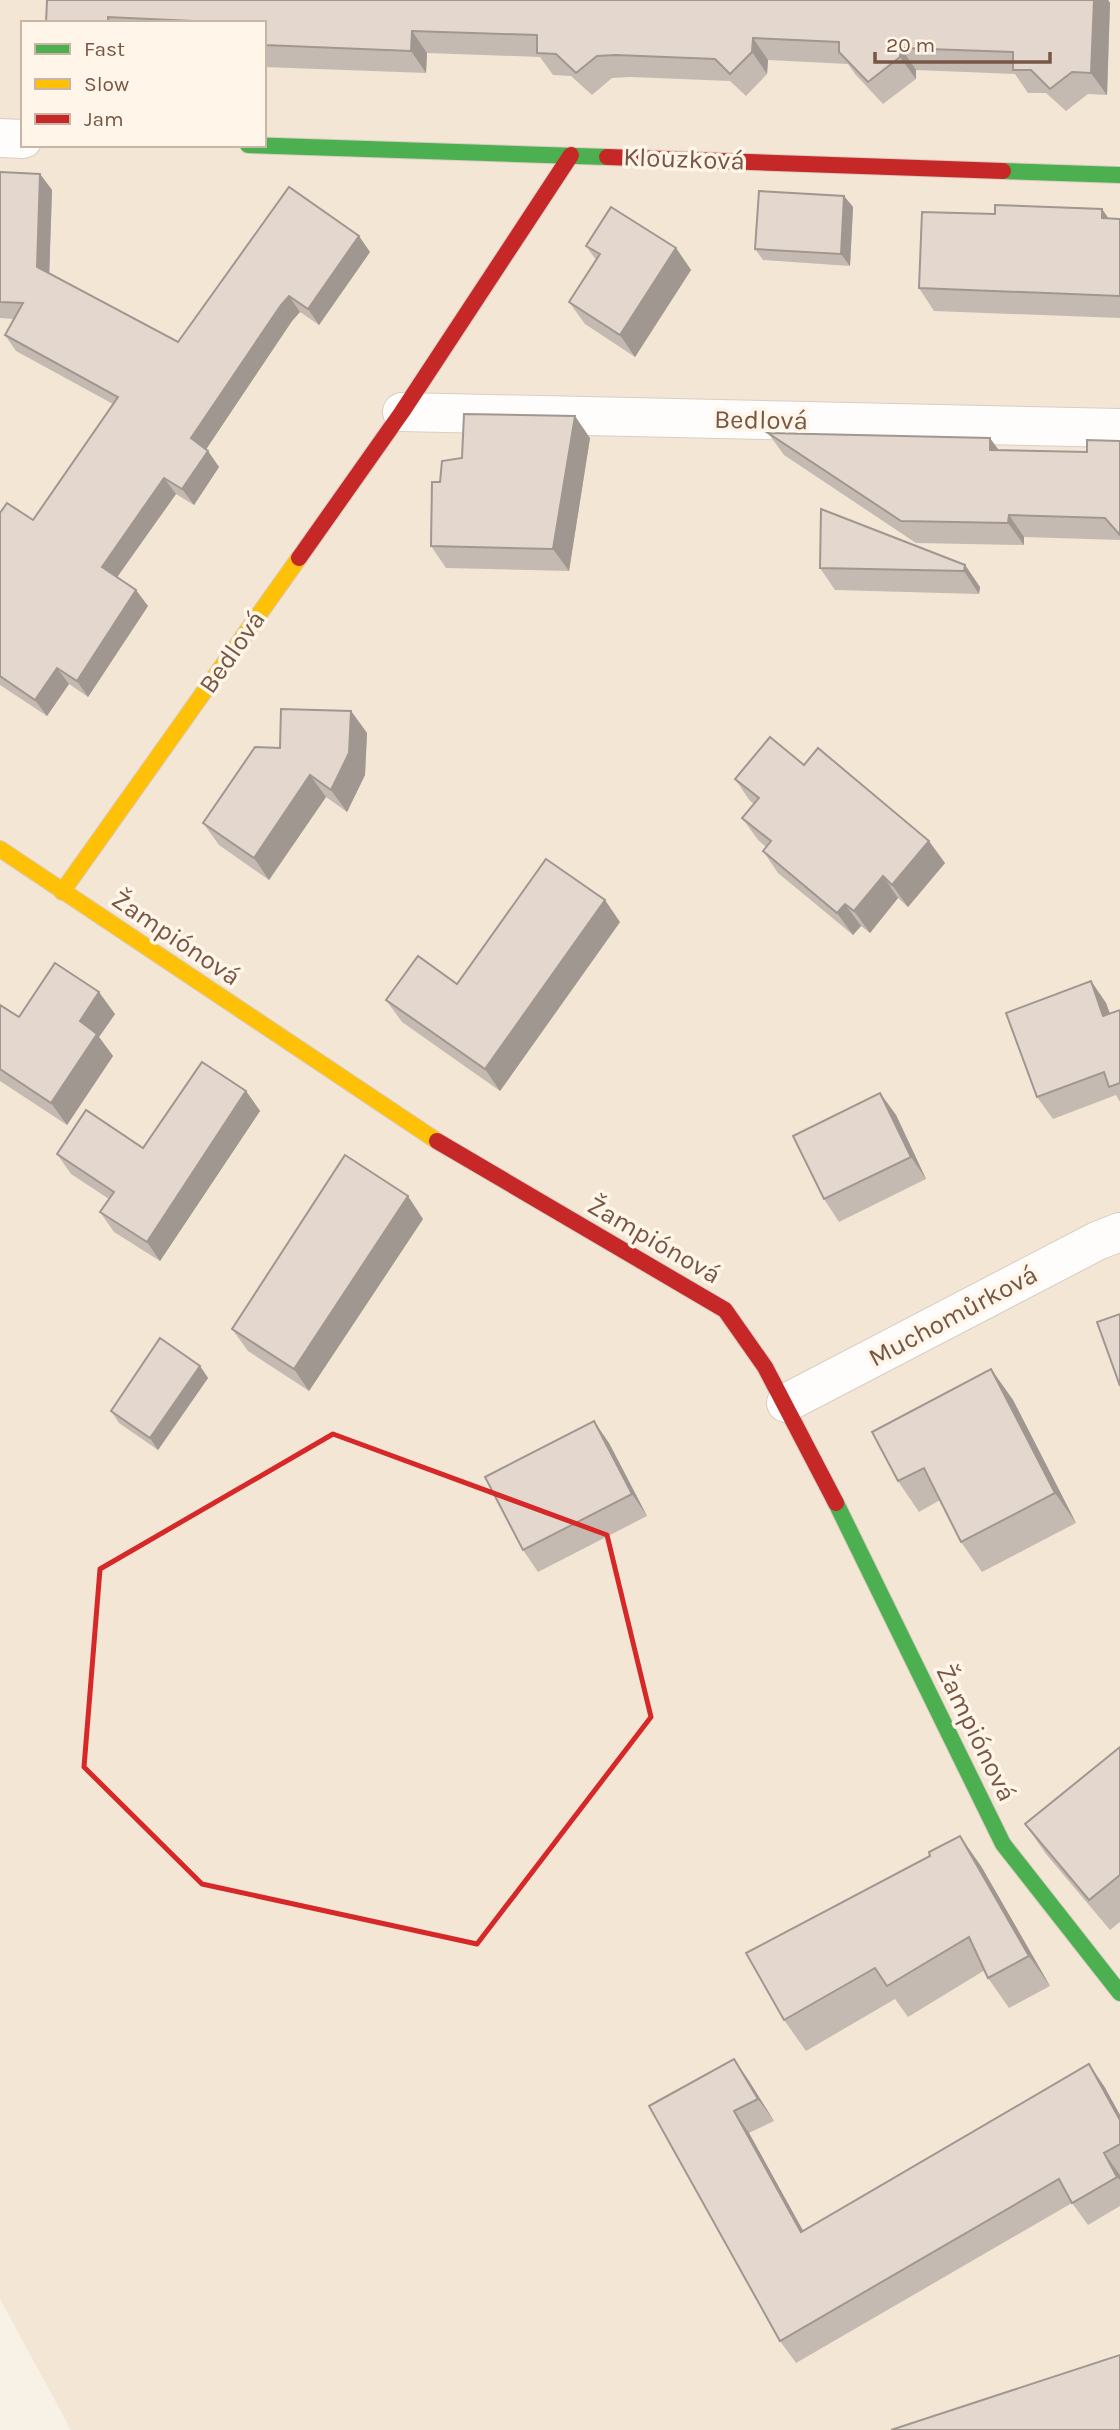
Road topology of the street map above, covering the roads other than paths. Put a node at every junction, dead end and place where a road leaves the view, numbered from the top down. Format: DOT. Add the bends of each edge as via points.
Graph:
graph roads {
  1 [pos="0,138"];
  2 [pos="21,139"];
  3 [pos="266,146"];
  4 [pos="571,155"];
  5 [pos="1120,175"];
  6 [pos="402,412"];
  7 [pos="1120,428"];
  8 [pos="0,849"];
  9 [pos="62,892"];
  10 [pos="1120,1232"];
  11 [pos="786,1404"];
  12 [pos="1120,1993"];
  1 -- 2 [label="street"];
  3 -- 4 [label="street, Klouzková"];
  4 -- 5 [label="street, Klouzková"];
  4 -- 6 [label="street, Bedlová"];
  6 -- 7 [label="street, Bedlová"];
  6 -- 9 [label="street, Bedlová"];
  8 -- 9 [label="street, Žampiónová"];
  9 -- 11 [label="street, Žampiónová" via="453,1152 725,1310"];
  10 -- 11 [label="street, Muchomůrková"];
  11 -- 12 [label="street, Žampiónová" via="1003,1844"];
}
